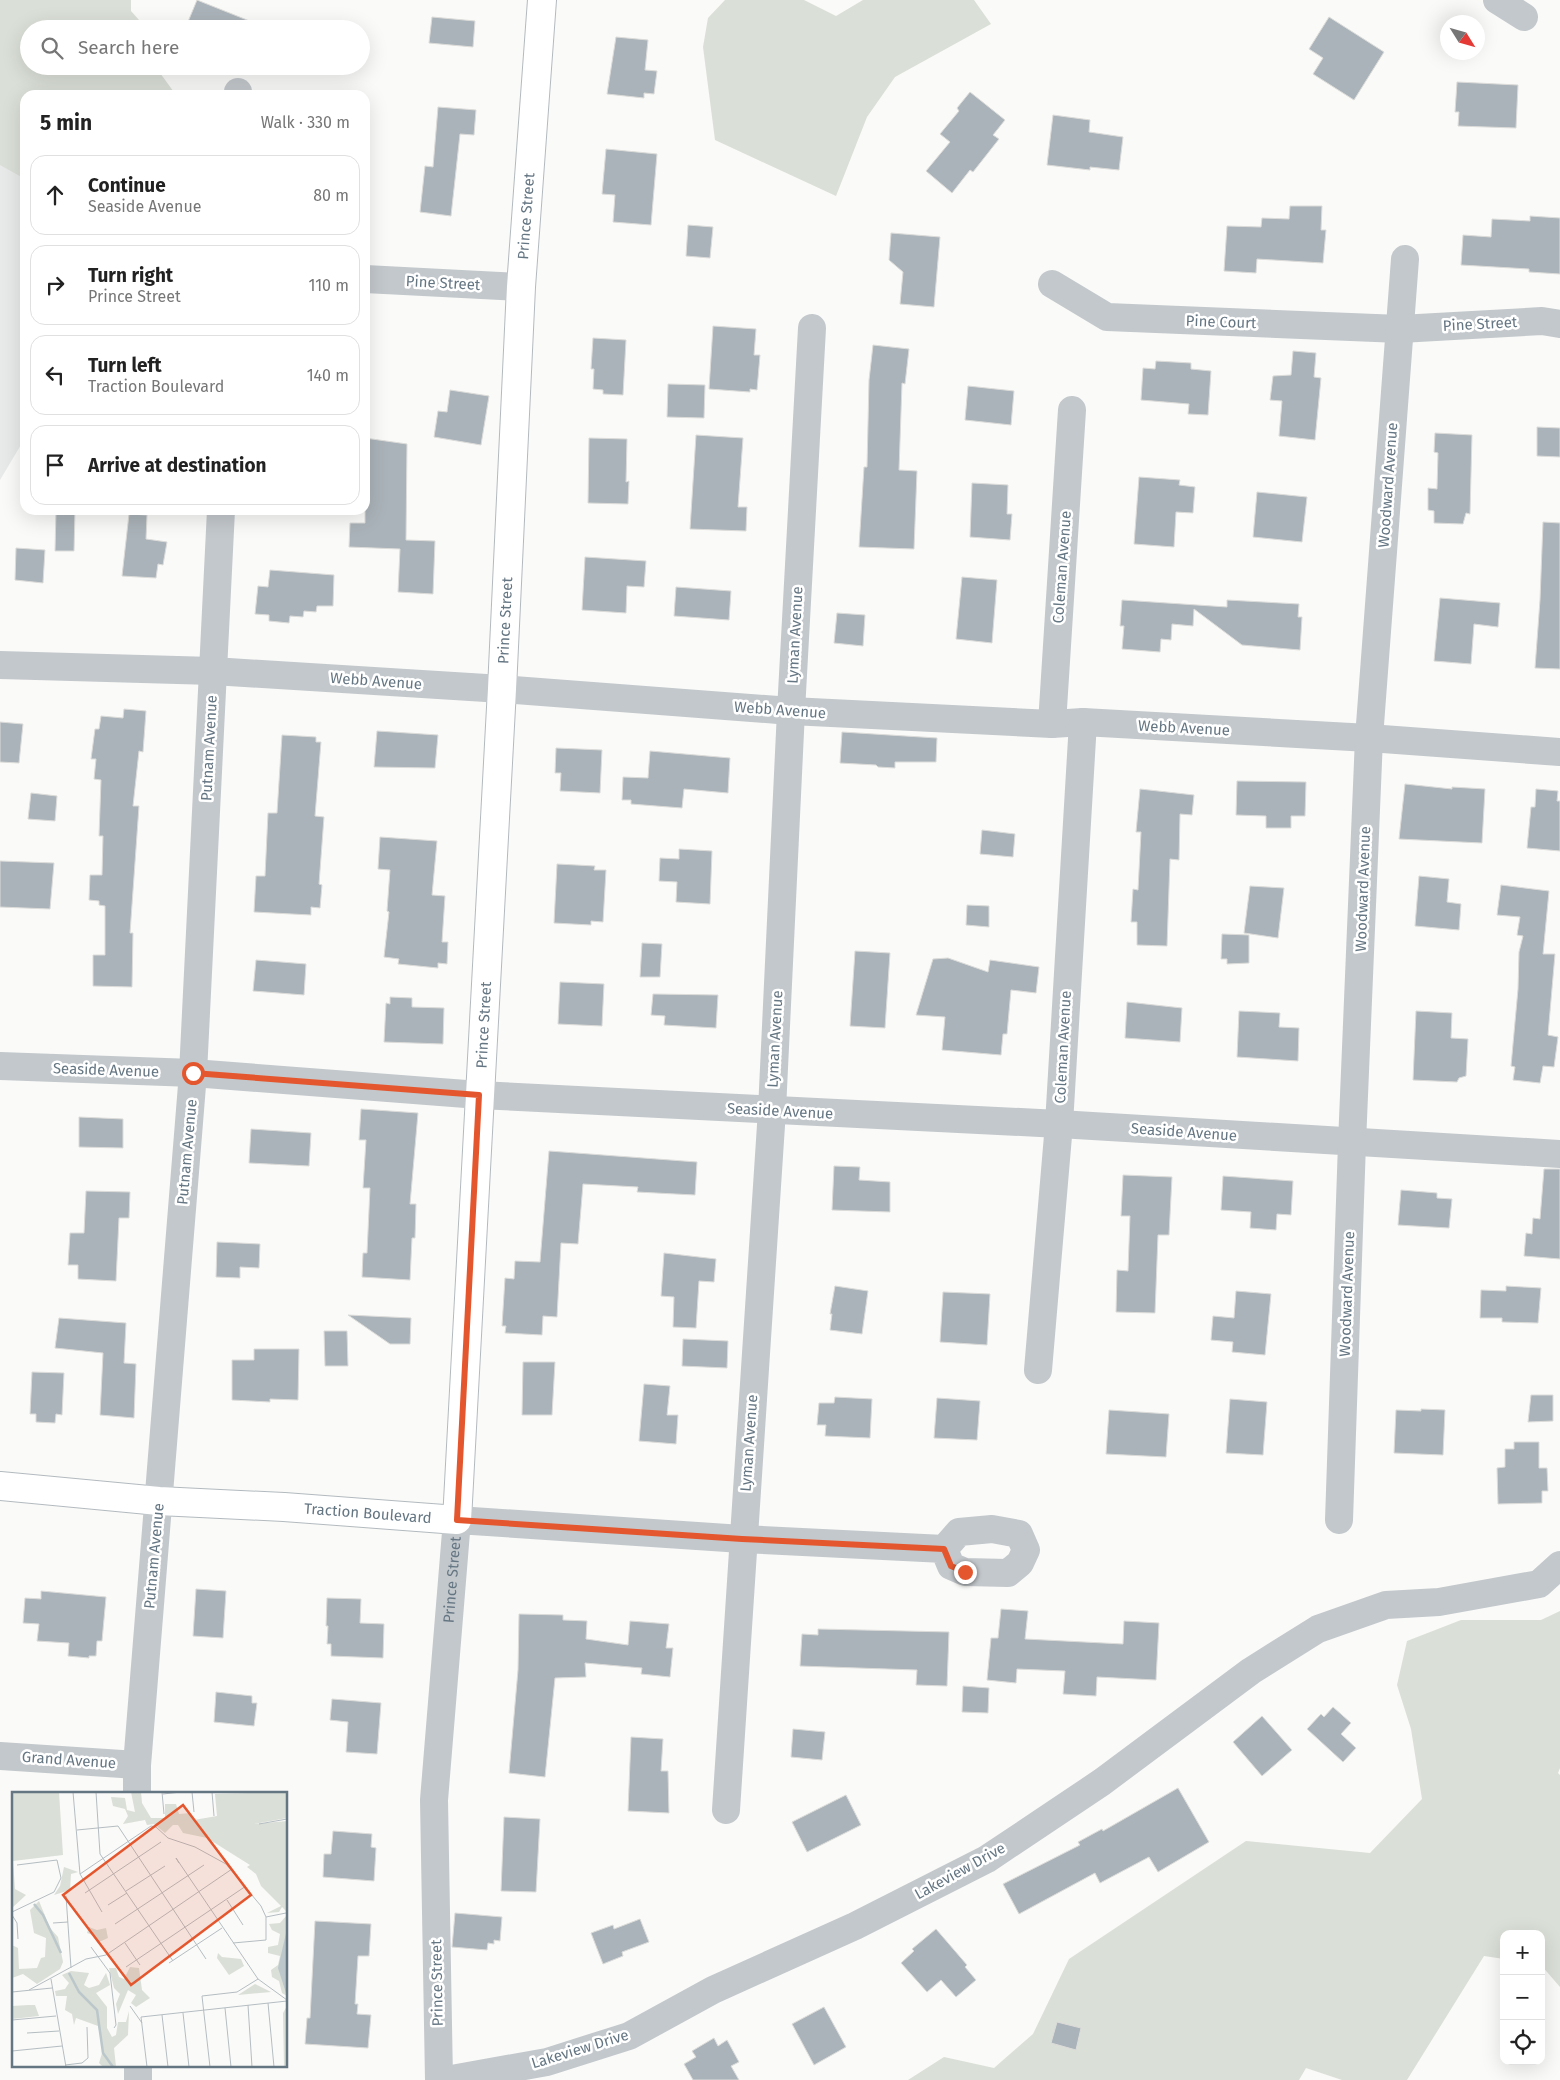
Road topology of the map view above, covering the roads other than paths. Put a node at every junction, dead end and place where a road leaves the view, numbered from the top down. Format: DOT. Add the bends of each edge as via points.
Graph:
graph roads {
  1 [pos="542,0"];
  2 [pos="1497,0"];
  3 [pos="1524,17"];
  4 [pos="1405,259"];
  5 [pos="370,279"];
  6 [pos="1052,284"];
  7 [pos="521,287"];
  8 [pos="1560,324"];
  9 [pos="812,328"];
  10 [pos="1400,329"];
  11 [pos="1072,410"];
  12 [pos="221,515"];
  13 [pos="0,665"];
  14 [pos="213,671"];
  15 [pos="502,689"];
  16 [pos="791,711"];
  17 [pos="1083,722"];
  18 [pos="1052,724"];
  19 [pos="1369,738"];
  20 [pos="1560,752"];
  21 [pos="0,1066"];
  22 [pos="193,1073"];
  23 [pos="479,1095"];
  24 [pos="772,1110"];
  25 [pos="1059,1124"];
  26 [pos="1352,1143"];
  27 [pos="1560,1154"];
  28 [pos="1038,1370"];
  29 [pos="0,1486"];
  30 [pos="159,1501"];
  31 [pos="457,1520"];
  32 [pos="1339,1520"];
  33 [pos="742,1539"];
  34 [pos="944,1549"];
  35 [pos="1560,1565"];
  36 [pos="0,1756"];
  37 [pos="137,1765"];
  38 [pos="137,1792"];
  39 [pos="726,1810"];
  40 [pos="439,2080"];
  41 [pos="446,2080"];
  1 -- 7 [label="street, Prince Street"];
  2 -- 3 [label="street"];
  4 -- 10 [label="street, Woodward Avenue"];
  5 -- 7 [label="street, Pine Street"];
  6 -- 10 [label="street, Pine Court" via="1107,317"];
  7 -- 15 [label="street, Prince Street"];
  8 -- 10 [label="street, Pine Street" via="1542,321"];
  9 -- 16 [label="street, Lyman Avenue"];
  10 -- 19 [label="street, Woodward Avenue"];
  11 -- 18 [label="street, Coleman Avenue"];
  12 -- 14 [label="street, Putnam Avenue"];
  13 -- 14 [label="street, Webb Avenue"];
  14 -- 15 [label="street, Webb Avenue"];
  14 -- 22 [label="street, Putnam Avenue"];
  15 -- 16 [label="street, Webb Avenue"];
  15 -- 23 [label="street, Prince Street"];
  16 -- 18 [label="street, Webb Avenue"];
  16 -- 24 [label="street, Lyman Avenue"];
  17 -- 18 [label="street, Webb Avenue"];
  17 -- 19 [label="street, Webb Avenue"];
  17 -- 25 [label="street, Coleman Avenue"];
  19 -- 20 [label="street, Webb Avenue"];
  19 -- 26 [label="street, Woodward Avenue"];
  21 -- 22 [label="street, Seaside Avenue"];
  22 -- 23 [label="street, Seaside Avenue"];
  22 -- 30 [label="street, Putnam Avenue"];
  23 -- 24 [label="street, Seaside Avenue"];
  23 -- 31 [label="street, Prince Street"];
  24 -- 25 [label="street, Seaside Avenue"];
  24 -- 33 [label="street, Lyman Avenue"];
  25 -- 26 [label="street, Seaside Avenue"];
  25 -- 28 [label="street, Coleman Avenue"];
  26 -- 27 [label="street, Seaside Avenue"];
  26 -- 32 [label="street, Woodward Avenue"];
  29 -- 30 [label="street, Traction Boulevard"];
  30 -- 31 [label="street, Traction Boulevard"];
  30 -- 37 [label="street, Putnam Avenue"];
  31 -- 33 [label="street, Traction Boulevard"];
  31 -- 40 [label="street, Prince Street" via="434,1800"];
  33 -- 34 [label="street, Traction Boulevard"];
  33 -- 39 [label="street, Lyman Avenue"];
  35 -- 41 [label="street, Lakeview Drive" via="1539,1584 1439,1602 1386,1605 1318,1629 1251,1671 1102,1782 987,1859 855,1926 713,1990 629,2036 547,2062"];
  36 -- 37 [label="street, Grand Avenue"];
  37 -- 38 [label="street, Putnam Avenue"];
}
